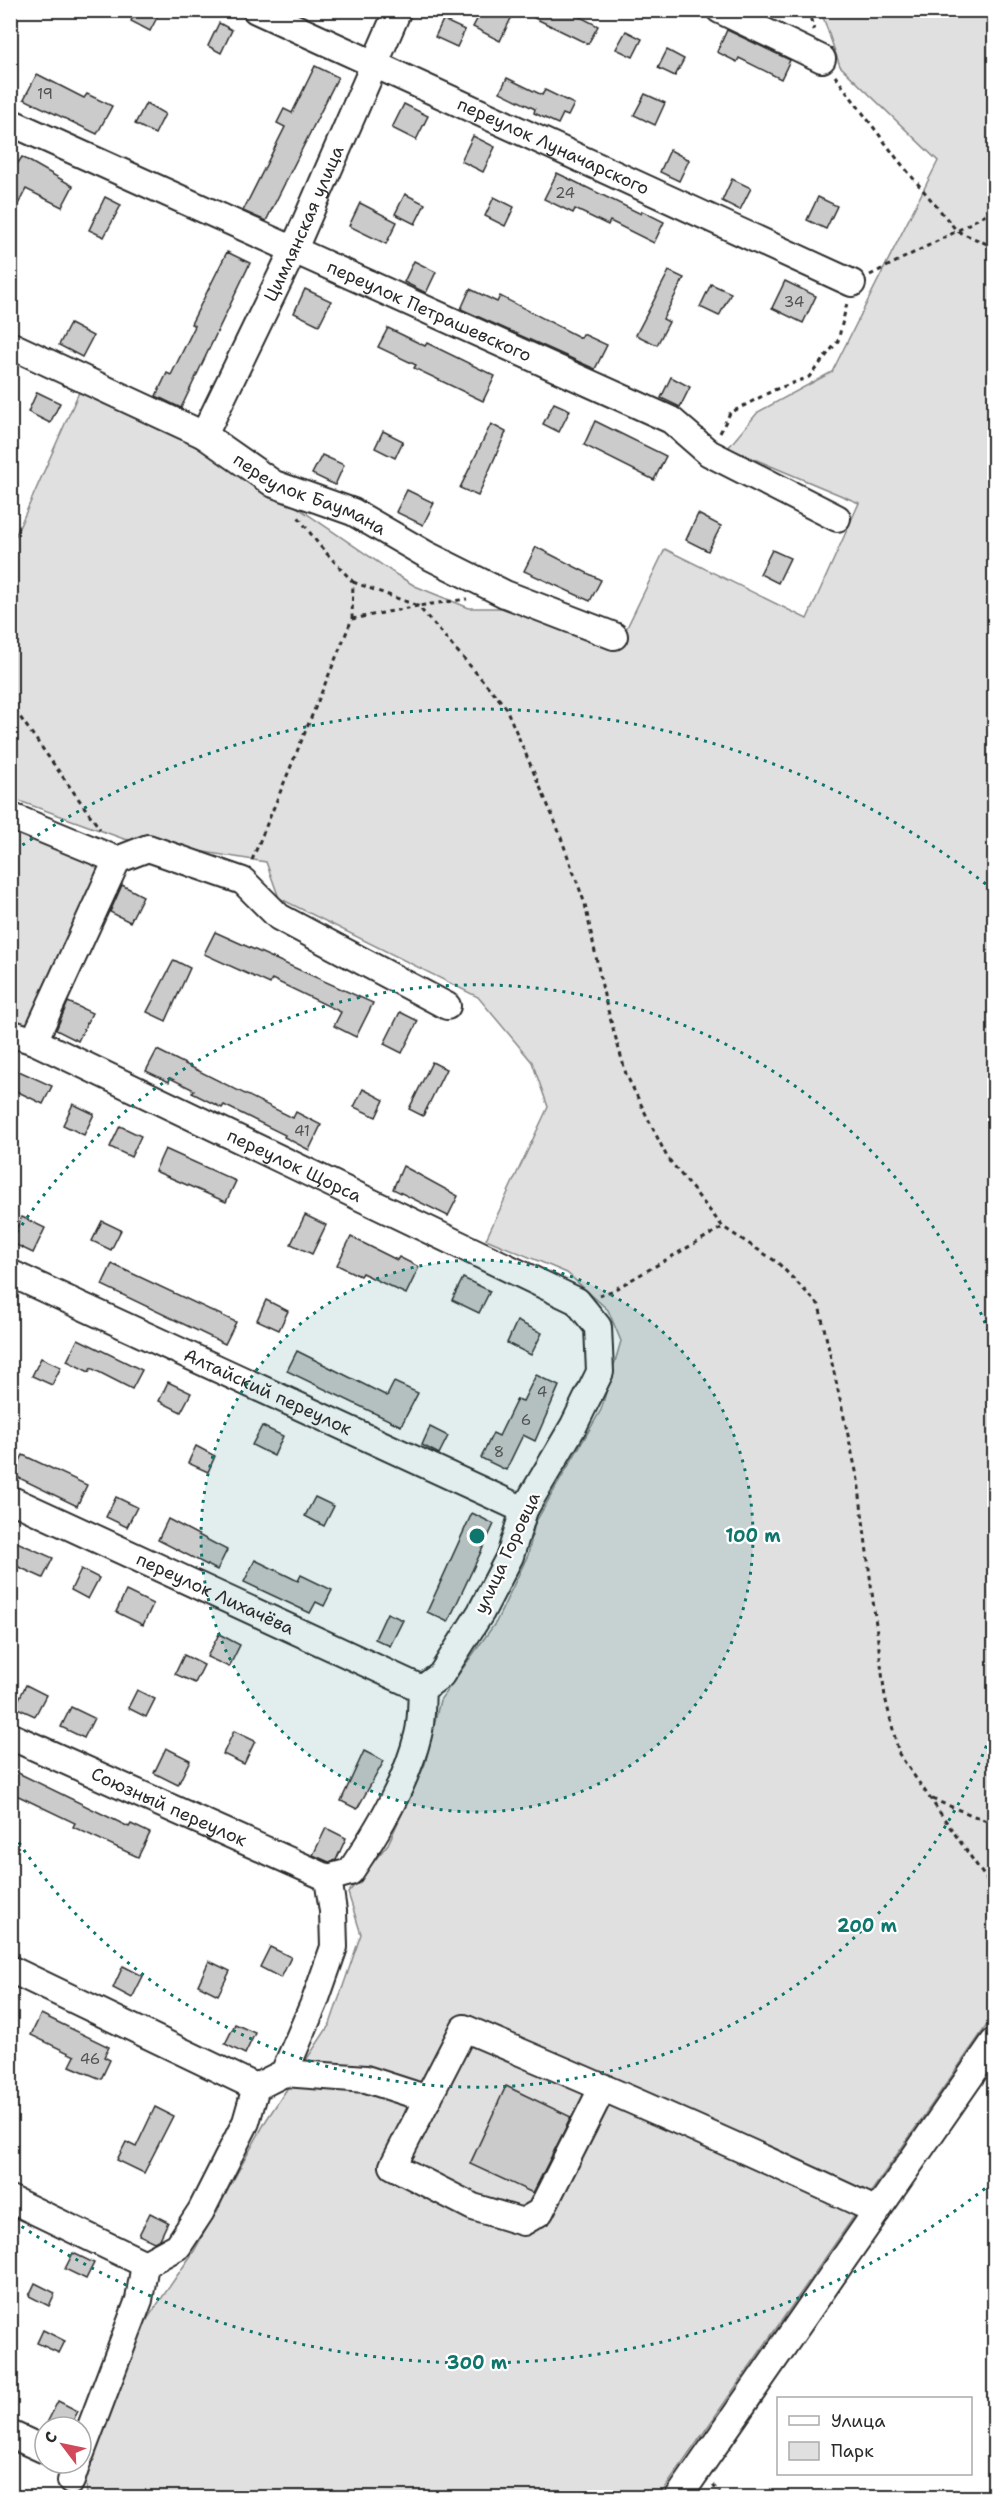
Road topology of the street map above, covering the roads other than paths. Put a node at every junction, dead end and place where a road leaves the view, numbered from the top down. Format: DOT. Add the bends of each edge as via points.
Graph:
graph roads {
  1 [pos="256,10"];
  2 [pos="398,10"];
  3 [pos="720,10"];
  4 [pos="822,59"];
  5 [pos="374,66"];
  6 [pos="10,122"];
  7 [pos="293,251"];
  8 [pos="852,284"];
  9 [pos="10,345"];
  10 [pos="204,435"];
  11 [pos="837,518"];
  12 [pos="614,636"];
  13 [pos="10,816"];
  14 [pos="117,860"];
  15 [pos="447,1006"];
  16 [pos="22,1037"];
  17 [pos="10,1273"];
  18 [pos="577,1301"];
  19 [pos="10,1498"];
  20 [pos="524,1510"];
  21 [pos="422,1689"];
  22 [pos="10,1736"];
  23 [pos="328,1878"];
  24 [pos="10,1969"];
  25 [pos="994,2042"];
  26 [pos="284,2073"];
  27 [pos="256,2087"];
  28 [pos="603,2087"];
  29 [pos="428,2099"];
  30 [pos="10,2199"];
  31 [pos="877,2211"];
  32 [pos="145,2264"];
  33 [pos="93,2421"];
  34 [pos="10,2434"];
  35 [pos="33,2445"];
  36 [pos="678,2498"];
  1 -- 5 [label="street, переулок Луначарского"];
  2 -- 5 [label="street, Цимлянская улица"];
  3 -- 4 [label="street"];
  5 -- 7 [label="street, Цимлянская улица"];
  5 -- 8 [label="street, переулок Луначарского"];
  6 -- 7 [label="street, переулок Петрашевского"];
  7 -- 10 [label="street, Цимлянская улица"];
  7 -- 11 [label="street, переулок Петрашевского" via="671,420 710,453"];
  9 -- 10 [label="street, переулок Баумана"];
  10 -- 12 [label="street, переулок Баумана" via="274,484 353,512 505,594"];
  13 -- 14 [label="street"];
  14 -- 15 [label="street" via="148,848 243,881 279,916"];
  14 -- 16 [label="street"];
  16 -- 18 [label="street, переулок Щорса"];
  17 -- 20 [label="street, Алтайский переулок"];
  18 -- 20 [label="street, улица Горовца" via="598,1328 600,1372"];
  19 -- 21 [label="street, переулок Лихачёва"];
  20 -- 21 [label="street, улица Горовца" via="510,1556 481,1612 441,1675"];
  21 -- 23 [label="street" via="418,1734 391,1804 350,1872"];
  22 -- 23 [label="street, Союзный переулок"];
  23 -- 26 [label="street" via="334,1947"];
  24 -- 27 [label="street"];
  25 -- 31 [label="street"];
  26 -- 27 [label="street"];
  26 -- 29 [label="street" via="366,2079"];
  27 -- 32 [label="street" via="246,2122 201,2211 178,2246"];
  28 -- 29 [label="street" via="464,2028"];
  28 -- 29 [label="street" via="540,2212 523,2222 473,2207 393,2166"];
  28 -- 31 [label="street"];
  30 -- 32 [label="street"];
  31 -- 36 [label="street"];
  32 -- 33 [label="street" via="139,2300"];
  34 -- 35 [label="street"];
}
